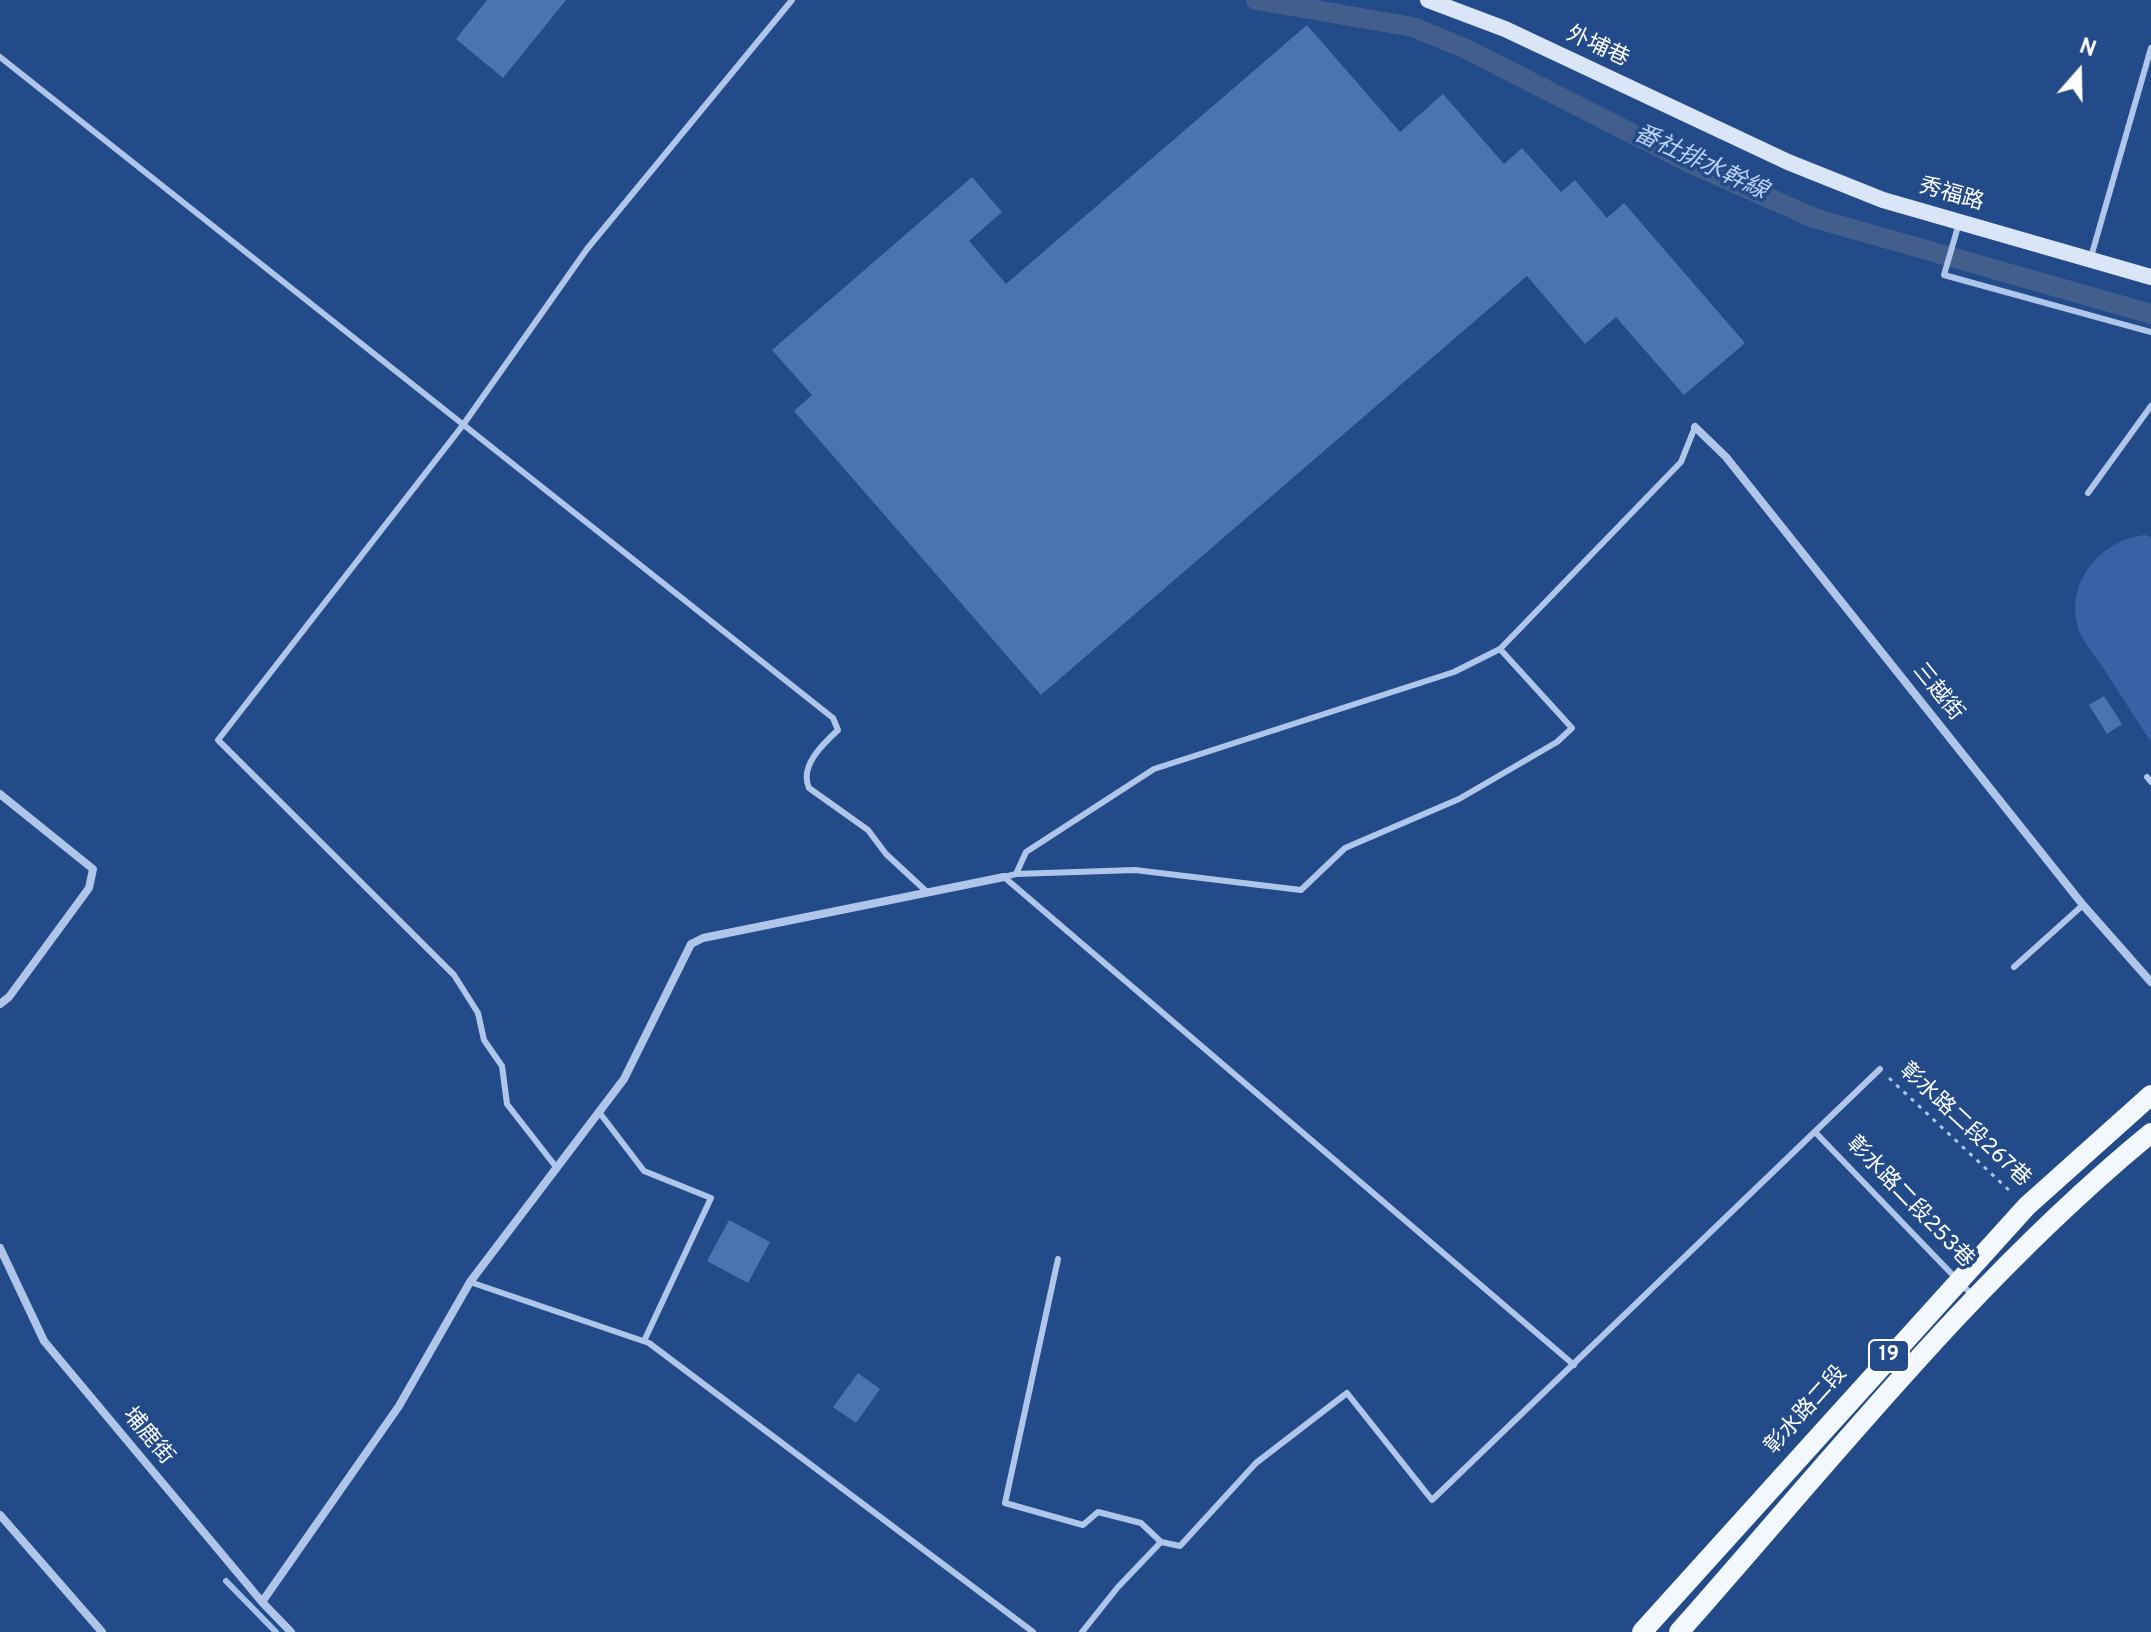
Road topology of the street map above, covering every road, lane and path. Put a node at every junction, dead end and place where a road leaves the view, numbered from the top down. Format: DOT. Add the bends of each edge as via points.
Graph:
graph roads {
  1 [pos="792,0"];
  2 [pos="1428,0"];
  3 [pos="2151,48"];
  4 [pos="0,57"];
  5 [pos="1745,142"];
  6 [pos="1959,221"];
  7 [pos="2091,257"];
  8 [pos="2151,277"];
  9 [pos="2151,332"];
  10 [pos="2151,406"];
  11 [pos="463,425"];
  12 [pos="1695,427"];
  13 [pos="2088,493"];
  14 [pos="1500,649"];
  15 [pos="0,794"];
  16 [pos="1016,874"];
  17 [pos="1004,877"];
  18 [pos="926,891"];
  19 [pos="2083,905"];
  20 [pos="2014,967"];
  21 [pos="2151,982"];
  22 [pos="0,1004"];
  23 [pos="1880,1069"];
  24 [pos="2151,1095"];
  25 [pos="599,1112"];
  26 [pos="1816,1133"];
  27 [pos="2151,1133"];
  28 [pos="556,1167"];
  29 [pos="2027,1206"];
  30 [pos="0,1248"];
  31 [pos="1058,1259"];
  32 [pos="1958,1279"];
  33 [pos="470,1282"];
  34 [pos="1975,1299"];
  35 [pos="644,1341"];
  36 [pos="1574,1365"];
  37 [pos="0,1515"];
  38 [pos="1161,1542"];
  39 [pos="1719,1544"];
  40 [pos="1741,1562"];
  41 [pos="262,1602"];
  42 [pos="102,1632"];
  43 [pos="291,1632"];
  44 [pos="1033,1632"];
  45 [pos="1082,1632"];
  46 [pos="1642,1632"];
  47 [pos="1679,1632"];
  1 -- 11 [label="lane" via="587,249"];
  2 -- 5 [label="street, 外埔巷" via="1505,29"];
  3 -- 7 [label="lane"];
  4 -- 11 [label="lane"];
  5 -- 6 [label="street, 秀福路" via="1883,200"];
  6 -- 7 [label="street, 秀福路"];
  6 -- 9 [label="lane" via="1944,275"];
  7 -- 8 [label="street, 秀福路"];
  10 -- 13 [label="lane"];
  11 -- 18 [label="lane" via="833,718 838,730 808,769 809,788 868,830"];
  11 -- 28 [label="lane" via="218,740 454,975 502,1066 507,1104"];
  12 -- 14 [label="lane" via="1681,462"];
  12 -- 19 [label="street, 三越街" via="1726,457"];
  14 -- 16 [label="lane" via="1454,672 1154,769 1026,852"];
  14 -- 16 [label="lane" via="1572,728 1459,799 1345,848 1301,890 1135,870"];
  15 -- 22 [label="street" via="93,869 89,888"];
  16 -- 17 [label="lane"];
  17 -- 18 [label="street"];
  17 -- 36 [label="lane"];
  18 -- 25 [label="street" via="691,944 624,1079"];
  19 -- 20 [label="lane"];
  19 -- 21 [label="street, 三越街"];
  23 -- 26 [label="lane"];
  23 -- 29 [label="path, 彰水路二段267巷"];
  24 -- 29 [label="main road, 彰水路二段 / 19"];
  25 -- 28 [label="street"];
  25 -- 35 [label="lane" via="644,1171 711,1198"];
  26 -- 32 [label="lane, 彰水路二段253巷"];
  26 -- 36 [label="lane"];
  27 -- 34 [label="main road, 19" via="2084,1188"];
  28 -- 33 [label="street"];
  29 -- 32 [label="main road, 彰水路二段 / 19"];
  30 -- 41 [label="street, 埔鹿街" via="44,1341"];
  31 -- 38 [label="lane" via="1005,1503 1083,1525 1098,1512 1141,1523"];
  32 -- 34 [label="lane, 彰水路二段253巷"];
  32 -- 39 [label="main road, 彰水路二段 / 19"];
  33 -- 35 [label="lane"];
  33 -- 41 [label="street" via="399,1406"];
  34 -- 40 [label="main road, 19"];
  35 -- 44 [label="lane"];
  36 -- 38 [label="lane" via="1432,1500 1347,1393 1256,1463 1180,1546"];
  37 -- 42 [label="street"];
  38 -- 45 [label="lane"];
  39 -- 40 [label="main road"];
  39 -- 46 [label="main road, 彰水路二段 / 19"];
  40 -- 47 [label="main road, 19"];
  41 -- 43 [label="street, 埔鹿街"];
}
